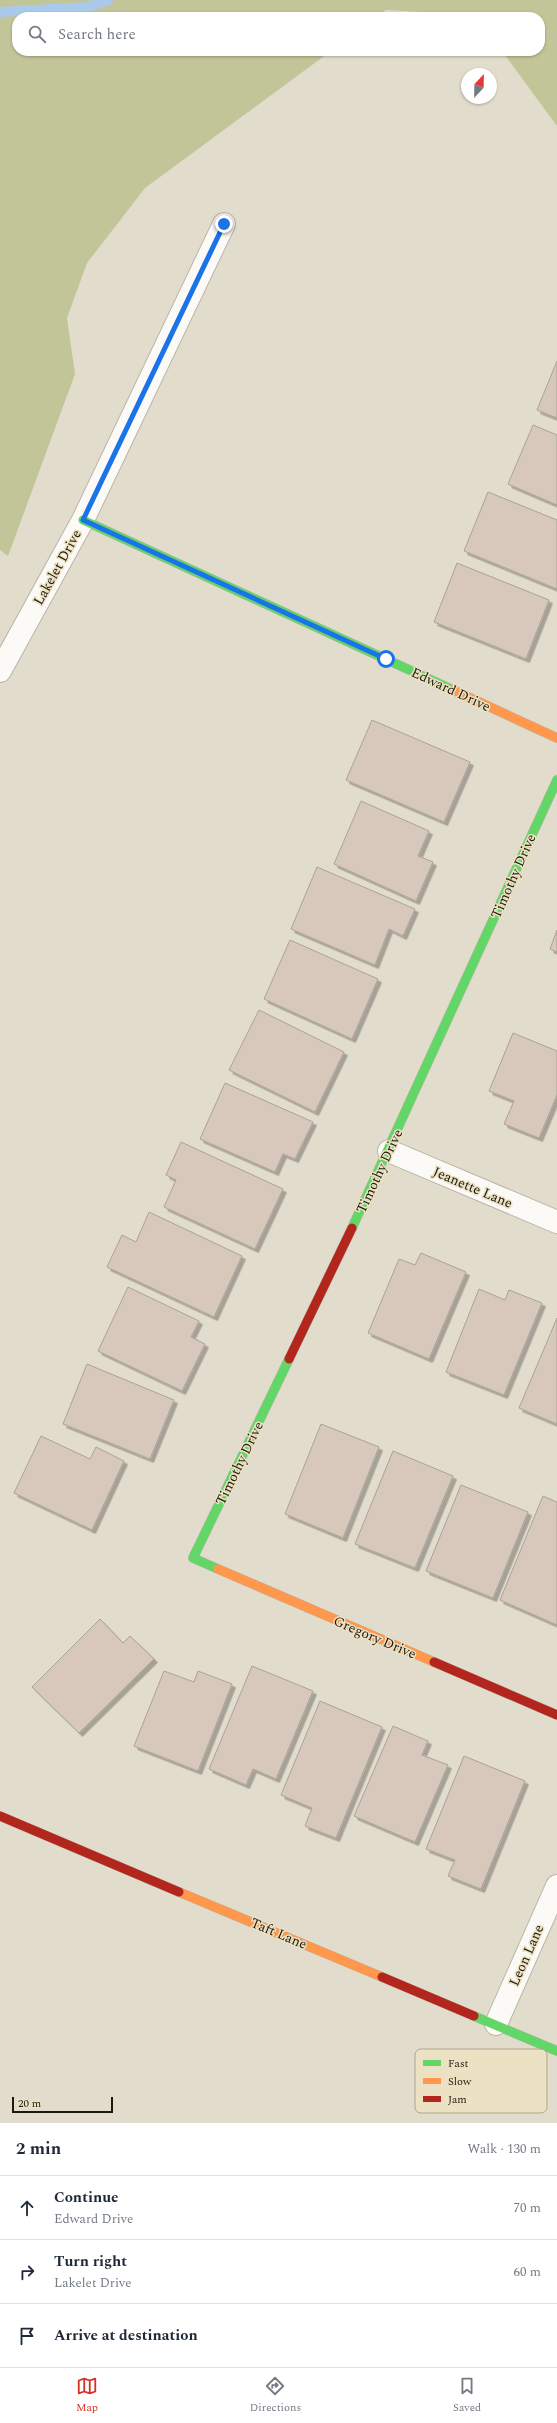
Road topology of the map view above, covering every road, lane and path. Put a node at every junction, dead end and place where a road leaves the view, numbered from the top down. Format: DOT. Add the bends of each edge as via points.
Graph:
graph roads {
  1 [pos="224,224"];
  2 [pos="83,520"];
  3 [pos="0,671"];
  4 [pos="557,738"];
  5 [pos="557,780"];
  6 [pos="389,1151"];
  7 [pos="557,1222"];
  8 [pos="193,1558"];
  9 [pos="557,1716"];
  10 [pos="0,1816"];
  11 [pos="557,1886"];
  12 [pos="496,2024"];
  13 [pos="557,2051"];
  1 -- 2 [label="street, Lakelet Drive"];
  2 -- 3 [label="street, Lakelet Drive"];
  2 -- 4 [label="street, Edward Drive"];
  5 -- 6 [label="street, Timothy Drive"];
  6 -- 7 [label="street, Jeanette Lane"];
  6 -- 8 [label="street, Timothy Drive"];
  8 -- 9 [label="street, Gregory Drive"];
  10 -- 12 [label="street, Taft Lane"];
  11 -- 12 [label="street, Leon Lane"];
  12 -- 13 [label="street, Taft Lane"];
}
